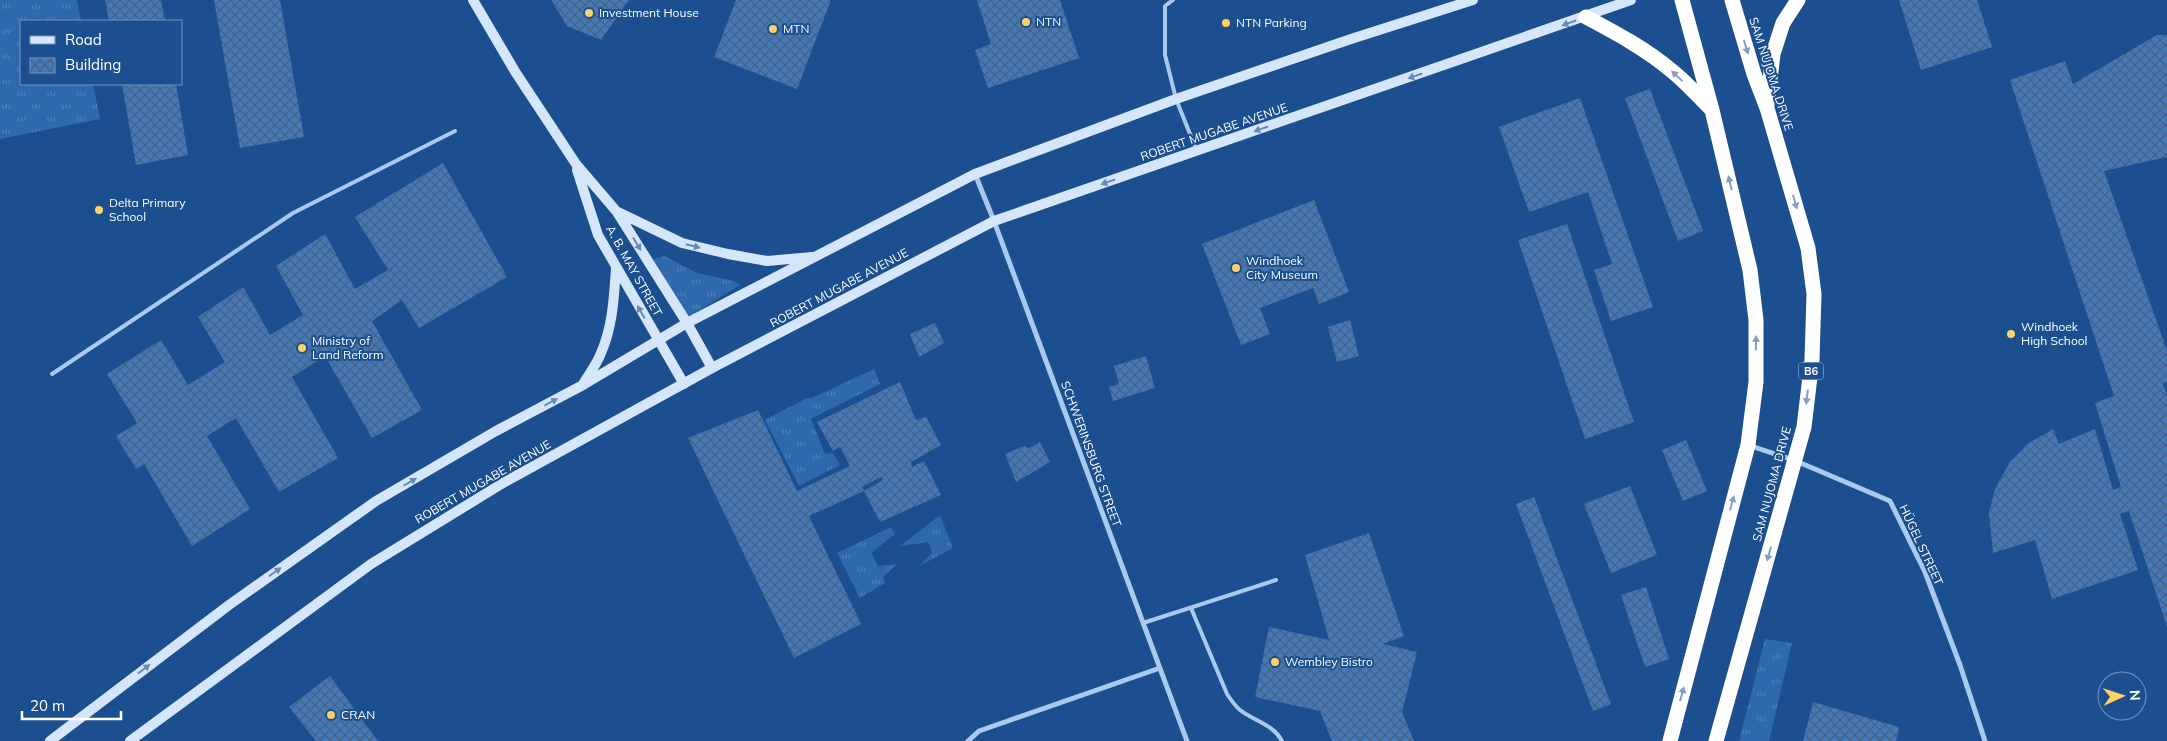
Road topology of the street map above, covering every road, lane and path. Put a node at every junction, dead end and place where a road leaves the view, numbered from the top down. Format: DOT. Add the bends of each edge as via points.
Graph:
graph roads {
  1 [pos="473,0"];
  2 [pos="1173,0"];
  3 [pos="1473,0"];
  4 [pos="1631,0"];
  5 [pos="1682,0"];
  6 [pos="1732,0"];
  7 [pos="1798,0"];
  8 [pos="1586,17"];
  9 [pos="1176,99"];
  10 [pos="1767,108"];
  11 [pos="1712,110"];
  12 [pos="455,131"];
  13 [pos="1197,151"];
  14 [pos="576,164"];
  15 [pos="975,174"];
  16 [pos="617,212"];
  17 [pos="994,221"];
  18 [pos="817,256"];
  19 [pos="616,267"];
  20 [pos="687,323"];
  21 [pos="658,340"];
  22 [pos="712,368"];
  23 [pos="52,374"];
  24 [pos="684,384"];
  25 [pos="583,385"];
  26 [pos="1748,445"];
  27 [pos="1796,461"];
  28 [pos="1276,580"];
  29 [pos="1191,608"];
  30 [pos="1143,623"];
  31 [pos="1160,668"];
  32 [pos="50,741"];
  33 [pos="130,741"];
  34 [pos="968,741"];
  35 [pos="1187,741"];
  36 [pos="1282,741"];
  37 [pos="1670,741"];
  38 [pos="1716,741"];
  39 [pos="1985,741"];
  1 -- 14 [label="main road, A. B. MAY STREET"];
  2 -- 9 [label="lane" via="1165,6 1165,55"];
  3 -- 9 [label="main road"];
  4 -- 8 [label="main road, ROBERT MUGABE AVENUE"];
  5 -- 11 [label="highway"];
  6 -- 10 [label="highway, SAM NUJOMA DRIVE / B6, one-way"];
  7 -- 10 [label="highway" via="1783,24 1773,54"];
  11 -- 8 [label="highway, one-way" via="1649,53"];
  8 -- 13 [label="main road, ROBERT MUGABE AVENUE, one-way"];
  9 -- 13 [label="lane"];
  9 -- 15 [label="main road"];
  10 -- 27 [label="highway, SAM NUJOMA DRIVE / B6, one-way" via="1808,248 1814,294 1812,360 1804,427"];
  26 -- 11 [label="highway, one-way" via="1756,382 1756,320 1750,270"];
  12 -- 23 [label="lane" via="293,213"];
  13 -- 17 [label="main road, ROBERT MUGABE AVENUE, one-way"];
  14 -- 16 [label="main road, A. B. MAY STREET"];
  14 -- 19 [label="main road, A. B. MAY STREET" via="598,235"];
  15 -- 17 [label="street, SCHWERINSBURG STREET"];
  15 -- 18 [label="main road"];
  16 -- 18 [label="main road, one-way" via="682,243 728,254 767,260"];
  16 -- 20 [label="main road, A. B. MAY STREET, one-way"];
  17 -- 22 [label="main road, ROBERT MUGABE AVENUE"];
  17 -- 30 [label="street, SCHWERINSBURG STREET"];
  18 -- 20 [label="main road"];
  21 -- 19 [label="main road, A. B. MAY STREET, one-way"];
  19 -- 25 [label="main road" via="610,325 602,353"];
  20 -- 21 [label="main road"];
  20 -- 22 [label="main road, A. B. MAY STREET"];
  21 -- 24 [label="main road, A. B. MAY STREET"];
  21 -- 25 [label="main road"];
  22 -- 24 [label="main road, ROBERT MUGABE AVENUE"];
  24 -- 33 [label="main road, ROBERT MUGABE AVENUE" via="503,483 371,564"];
  32 -- 25 [label="main road, one-way" via="229,605 376,501"];
  26 -- 27 [label="street, HÜGEL STREET"];
  37 -- 26 [label="highway, one-way"];
  27 -- 38 [label="highway, SAM NUJOMA DRIVE / B6, one-way"];
  27 -- 39 [label="street, HÜGEL STREET" via="1890,501 1925,572"];
  28 -- 29 [label="lane"];
  29 -- 30 [label="lane"];
  29 -- 36 [label="lane" via="1227,694 1238,710 1276,732"];
  30 -- 31 [label="street, SCHWERINSBURG STREET"];
  31 -- 34 [label="street" via="979,731"];
  31 -- 35 [label="street, SCHWERINSBURG STREET"];
}
